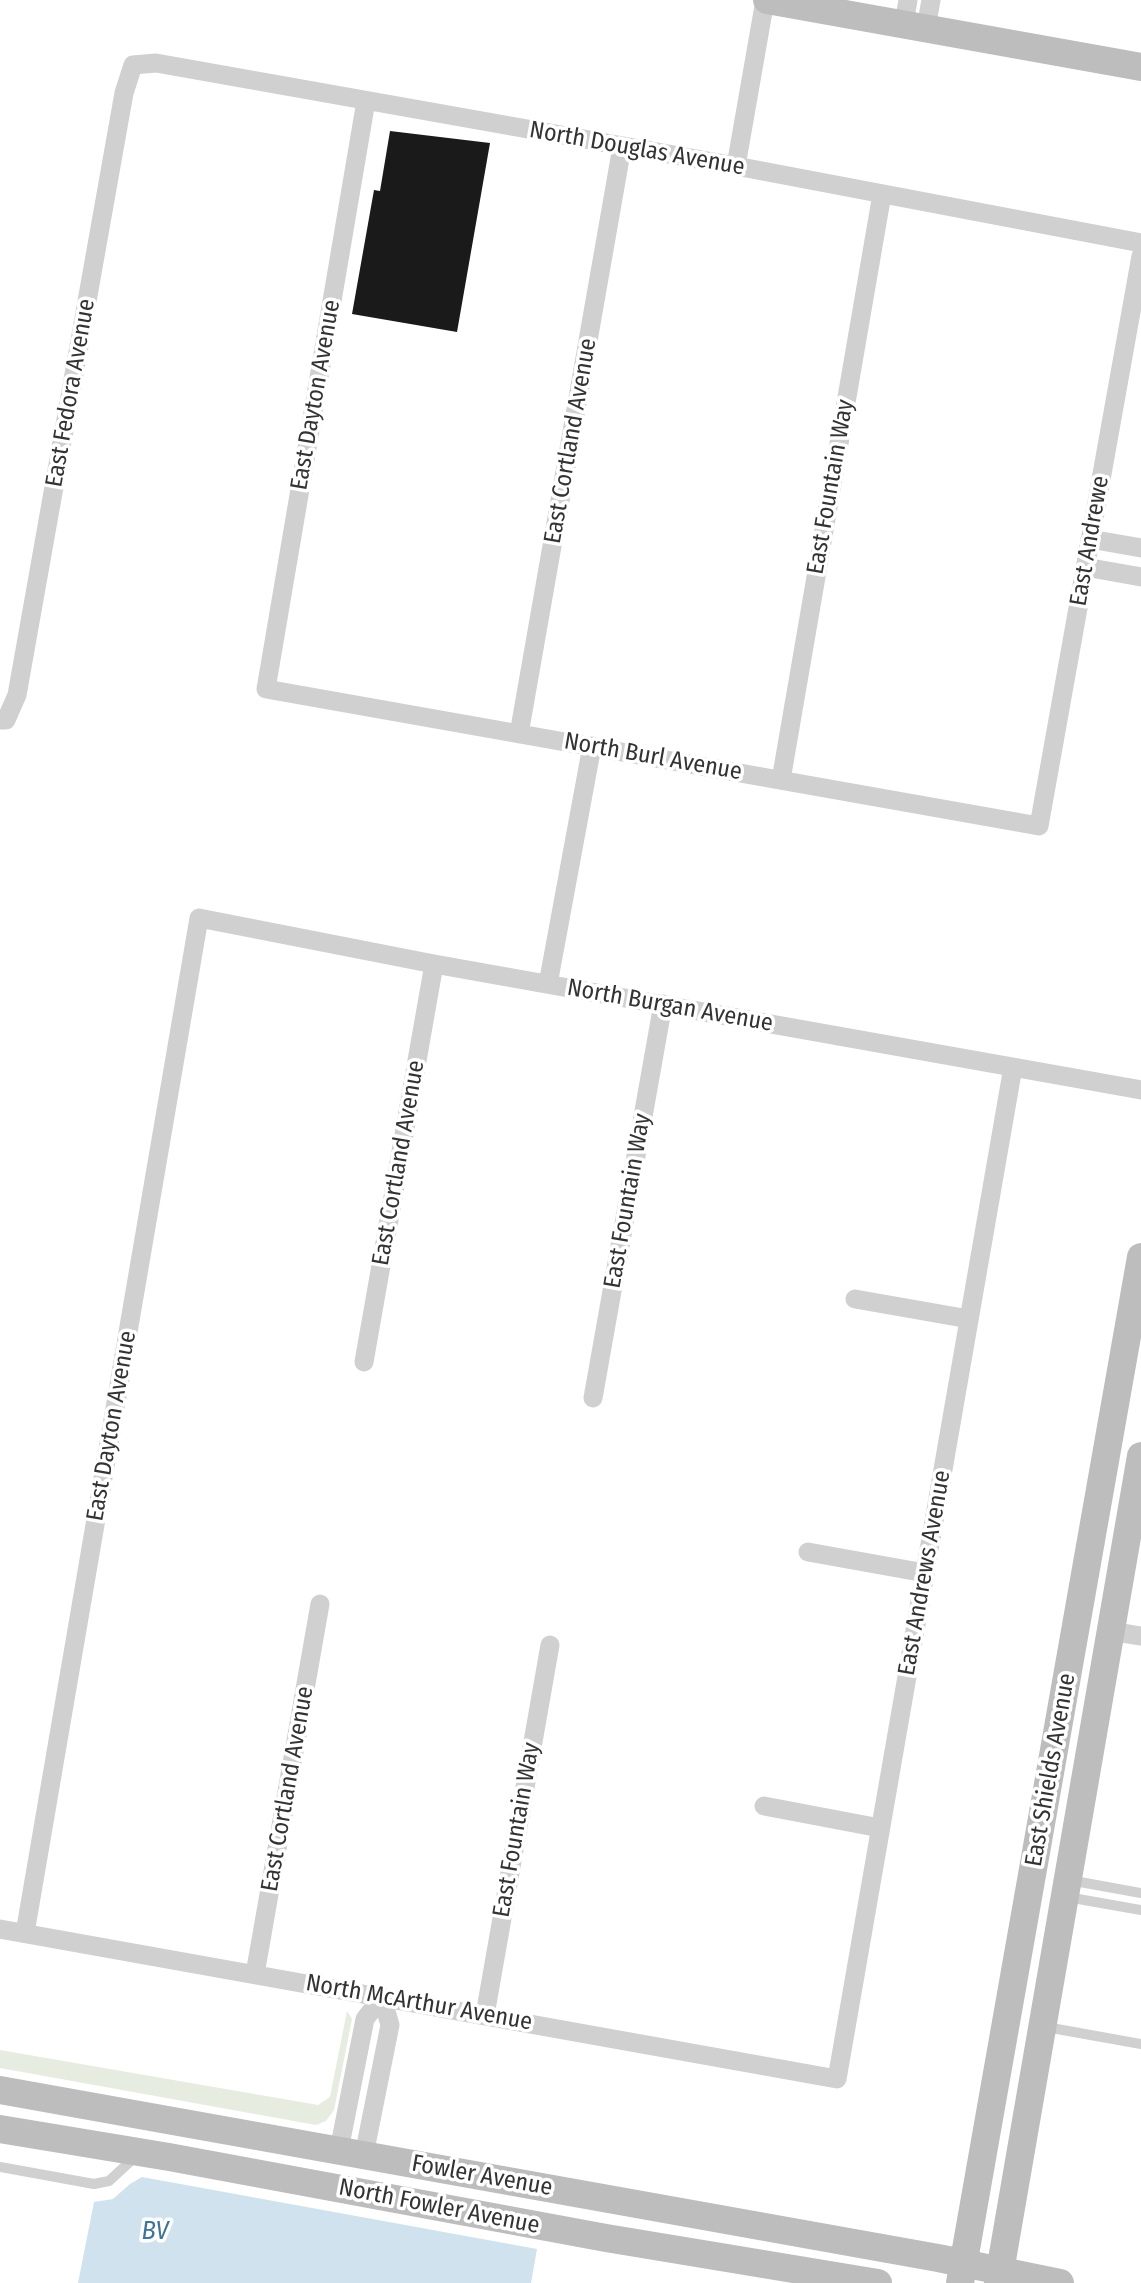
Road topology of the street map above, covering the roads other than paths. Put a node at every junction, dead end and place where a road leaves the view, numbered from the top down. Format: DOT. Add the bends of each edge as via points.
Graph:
graph roads {
  1 [pos="766,0"];
  2 [pos="931,0"];
  3 [pos="913,18"];
  4 [pos="133,65"];
  5 [pos="1141,67"];
  6 [pos="366,101"];
  7 [pos="622,147"];
  8 [pos="736,166"];
  9 [pos="882,194"];
  10 [pos="1141,243"];
  11 [pos="1141,256"];
  12 [pos="1090,539"];
  13 [pos="1141,548"];
  14 [pos="1085,567"];
  15 [pos="1141,577"];
  16 [pos="266,689"];
  17 [pos="3,720"];
  18 [pos="519,734"];
  19 [pos="592,746"];
  20 [pos="781,780"];
  21 [pos="1039,826"];
  22 [pos="199,918"];
  23 [pos="434,964"];
  24 [pos="548,984"];
  25 [pos="663,1004"];
  26 [pos="1013,1067"];
  27 [pos="1141,1090"];
  28 [pos="1141,1258"];
  29 [pos="855,1299"];
  30 [pos="969,1320"];
  31 [pos="364,1362"];
  32 [pos="1121,1376"];
  33 [pos="593,1398"];
  34 [pos="1141,1456"];
  35 [pos="808,1552"];
  36 [pos="925,1573"];
  37 [pos="320,1604"];
  38 [pos="1076,1630"];
  39 [pos="1111,1631"];
  40 [pos="1141,1636"];
  41 [pos="550,1645"];
  42 [pos="764,1806"];
  43 [pos="880,1828"];
  44 [pos="1064,1888"];
  45 [pos="1141,1893"];
  46 [pos="1141,1910"];
  47 [pos="0,1929"];
  48 [pos="25,1933"];
  49 [pos="256,1974"];
  50 [pos="382,1997"];
  51 [pos="485,2015"];
  52 [pos="1042,2027"];
  53 [pos="1141,2045"];
  54 [pos="837,2079"];
  55 [pos="0,2090"];
  56 [pos="0,2129"];
  57 [pos="140,2152"];
  58 [pos="351,2152"];
  59 [pos="169,2157"];
  60 [pos="0,2167"];
  61 [pos="961,2273"];
  62 [pos="999,2277"];
  63 [pos="818,2278"];
  64 [pos="878,2283"];
  65 [pos="1060,2283"];
  1 -- 3 [label="main road"];
  1 -- 8 [label="street"];
  2 -- 3 [label="street"];
  3 -- 5 [label="main road"];
  4 -- 6 [label="street, North Douglas Avenue" via="156,63"];
  4 -- 17 [label="street, East Fedora Avenue" via="124,93 17,695"];
  6 -- 7 [label="street, North Douglas Avenue"];
  6 -- 16 [label="street, East Dayton Avenue"];
  7 -- 8 [label="street, North Douglas Avenue"];
  7 -- 18 [label="street, East Cortland Avenue"];
  8 -- 9 [label="street, North Douglas Avenue"];
  9 -- 10 [label="street, North Douglas Avenue"];
  9 -- 20 [label="street, East Fountain Way"];
  11 -- 12 [label="street, East Andrewe"];
  12 -- 13 [label="street"];
  12 -- 14 [label="street, East Andrewe"];
  14 -- 15 [label="street"];
  14 -- 21 [label="street, East Andrewe"];
  16 -- 18 [label="street, North Burl Avenue"];
  18 -- 19 [label="street, North Burl Avenue"];
  19 -- 20 [label="street, North Burl Avenue"];
  19 -- 24 [label="street"];
  20 -- 21 [label="street, North Burl Avenue"];
  22 -- 23 [label="street, North Burgan Avenue"];
  22 -- 48 [label="street, East Dayton Avenue"];
  23 -- 24 [label="street, North Burgan Avenue"];
  23 -- 31 [label="street, East Cortland Avenue"];
  24 -- 25 [label="street, North Burgan Avenue"];
  25 -- 26 [label="street, North Burgan Avenue"];
  25 -- 33 [label="street, East Fountain Way"];
  26 -- 27 [label="street, North Burgan Avenue"];
  26 -- 30 [label="street, East Andrews Avenue"];
  28 -- 32 [label="main road, East Shields Avenue"];
  29 -- 30 [label="street"];
  30 -- 36 [label="street, East Andrews Avenue"];
  32 -- 38 [label="main road, East Shields Avenue"];
  32 -- 39 [label="main road" via="1121,1462 1094,1618"];
  34 -- 39 [label="main road, East Shields Avenue"];
  35 -- 36 [label="street"];
  36 -- 43 [label="street, East Andrews Avenue"];
  37 -- 49 [label="street, East Cortland Avenue"];
  38 -- 44 [label="main road" via="1076,1715 1052,1862 1052,1875"];
  38 -- 61 [label="main road, East Shields Avenue"];
  39 -- 40 [label="street"];
  39 -- 44 [label="main road, East Shields Avenue"];
  41 -- 51 [label="street, East Fountain Way"];
  42 -- 43 [label="street"];
  43 -- 54 [label="street, East Andrews Avenue"];
  44 -- 45 [label="lane"];
  44 -- 46 [label="lane"];
  44 -- 52 [label="main road, East Shields Avenue"];
  47 -- 48 [label="street, North McArthur Avenue"];
  48 -- 49 [label="street, North McArthur Avenue"];
  49 -- 50 [label="street, North McArthur Avenue"];
  50 -- 51 [label="street, North McArthur Avenue"];
  50 -- 58 [label="street" via="390,2025"];
  51 -- 54 [label="street, North McArthur Avenue"];
  52 -- 53 [label="lane"];
  52 -- 62 [label="main road, East Shields Avenue"];
  55 -- 58 [label="main road, Fowler Avenue"];
  56 -- 57 [label="main road, North Fowler Avenue"];
  57 -- 59 [label="main road, North Fowler Avenue"];
  57 -- 60 [label="lane" via="109,2181 94,2184"];
  58 -- 59 [label="main road" via="355,2167 332,2170 190,2147"];
  58 -- 61 [label="main road, Fowler Avenue"];
  59 -- 63 [label="main road, North Fowler Avenue"];
  61 -- 62 [label="main road"];
  62 -- 65 [label="main road"];
  63 -- 64 [label="main road, North Fowler Avenue"];
}
